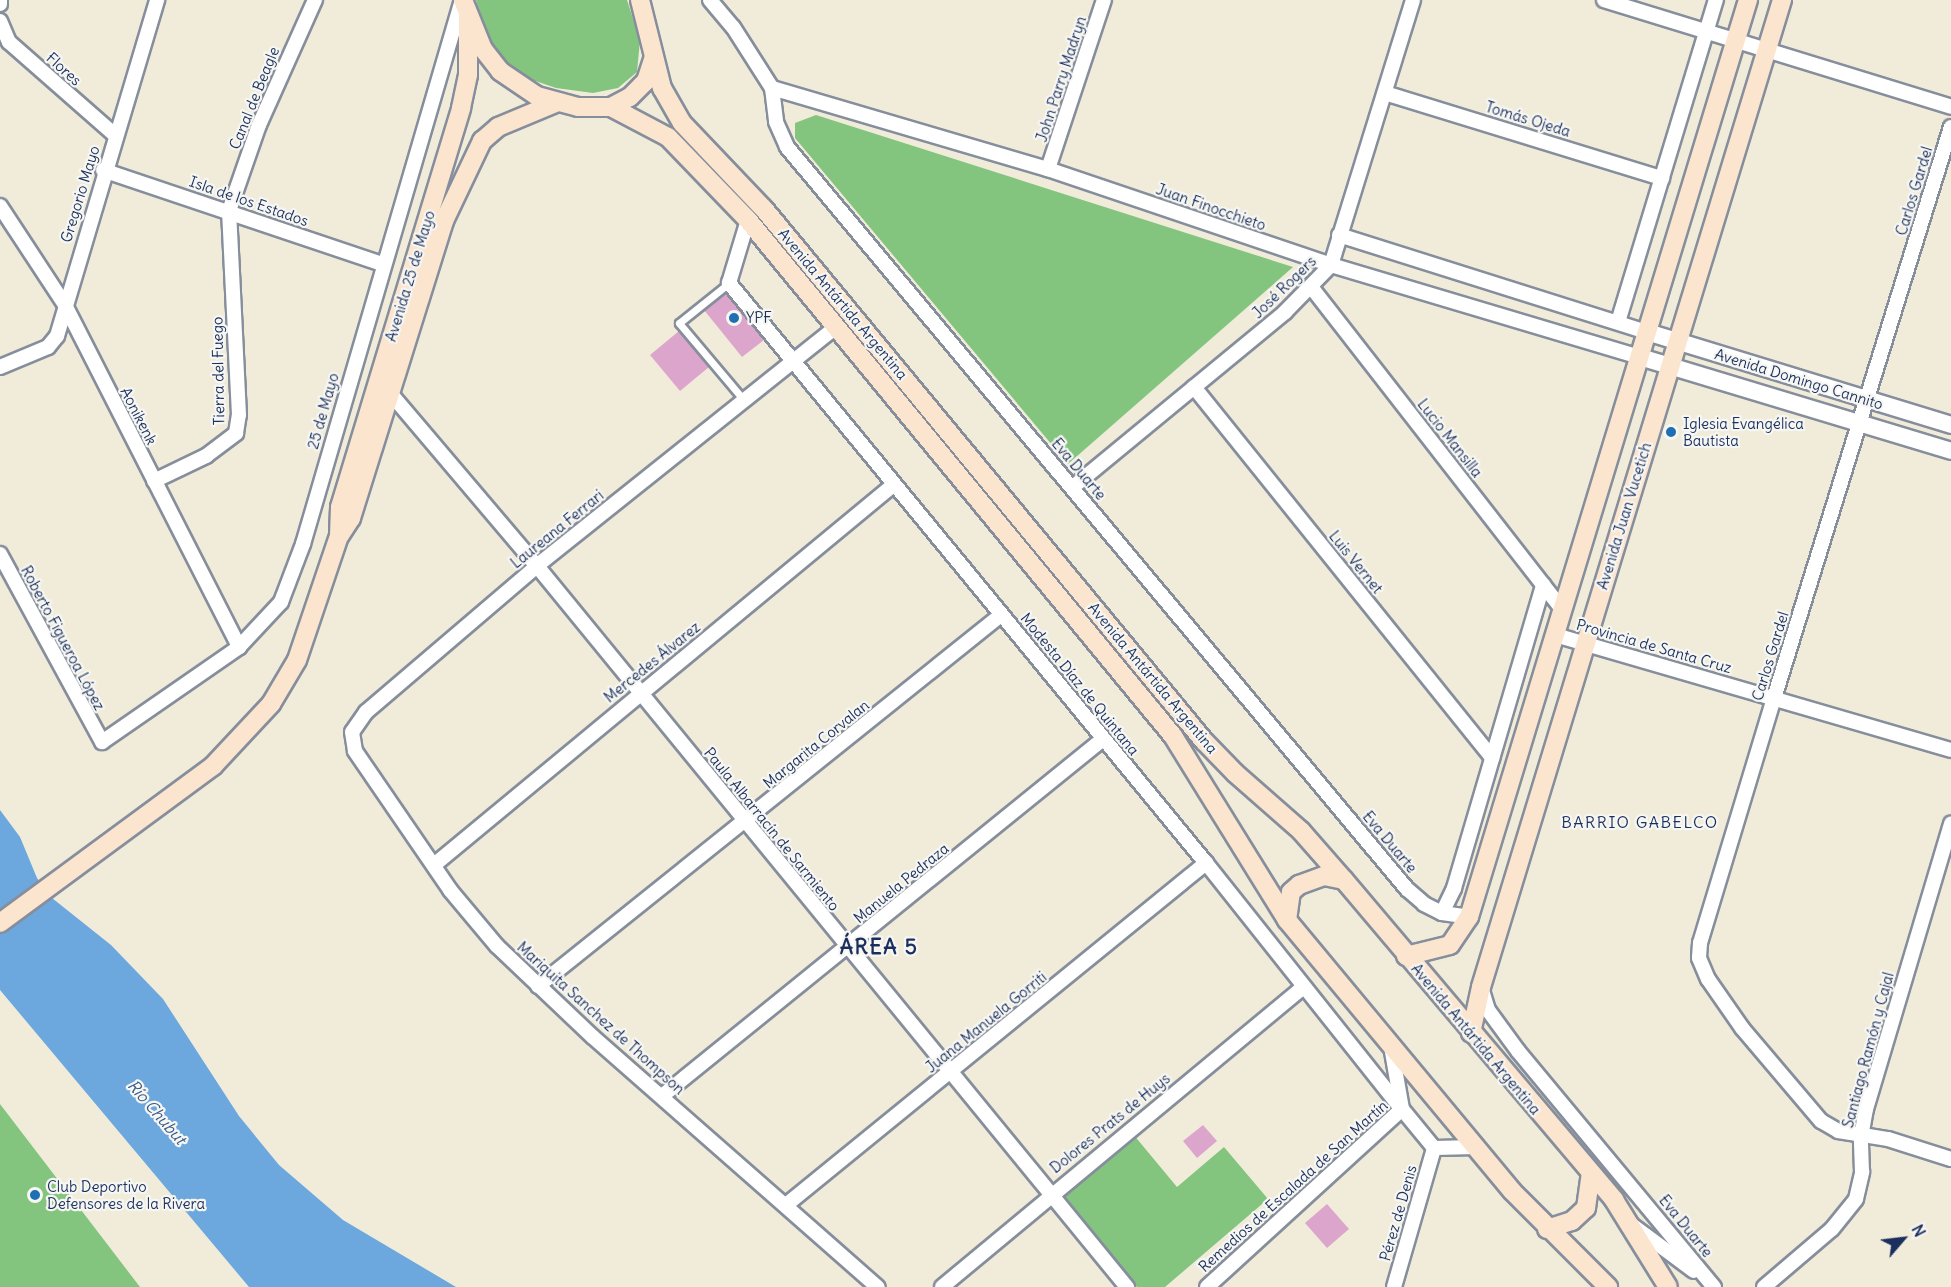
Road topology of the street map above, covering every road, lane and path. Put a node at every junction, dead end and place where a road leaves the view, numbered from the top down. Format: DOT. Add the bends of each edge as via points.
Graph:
graph roads {
  1 [pos="157,0"];
  2 [pos="315,0"];
  3 [pos="640,0"];
  4 [pos="710,0"];
  5 [pos="1104,0"];
  6 [pos="1413,0"];
  7 [pos="1604,0"];
  8 [pos="1716,0"];
  9 [pos="1748,0"];
  10 [pos="1782,0"];
  11 [pos="464,5"];
  12 [pos="0,21"];
  13 [pos="1707,32"];
  14 [pos="1736,41"];
  15 [pos="1766,51"];
  16 [pos="654,57"];
  17 [pos="772,88"];
  18 [pos="1385,93"];
  19 [pos="558,102"];
  20 [pos="611,106"];
  21 [pos="1951,107"];
  22 [pos="1951,127"];
  23 [pos="115,135"];
  24 [pos="1048,169"];
  25 [pos="103,170"];
  26 [pos="1662,178"];
  27 [pos="0,206"];
  28 [pos="229,211"];
  29 [pos="748,220"];
  30 [pos="1339,235"];
  31 [pos="383,264"];
  32 [pos="1331,265"];
  33 [pos="729,283"];
  34 [pos="1312,288"];
  35 [pos="65,305"];
  36 [pos="1618,322"];
  37 [pos="836,327"];
  38 [pos="1647,332"];
  39 [pos="1677,341"];
  40 [pos="1640,357"];
  41 [pos="792,359"];
  42 [pos="1670,366"];
  43 [pos="0,367"];
  44 [pos="1194,387"];
  45 [pos="390,394"];
  46 [pos="743,399"];
  47 [pos="1866,399"];
  48 [pos="1859,423"];
  49 [pos="1951,425"];
  50 [pos="1951,451"];
  51 [pos="154,481"];
  52 [pos="892,486"];
  53 [pos="1073,487"];
  54 [pos="339,536"];
  55 [pos="0,554"];
  56 [pos="537,566"];
  57 [pos="1543,585"];
  58 [pos="1562,609"];
  59 [pos="1001,615"];
  60 [pos="1555,635"];
  61 [pos="1585,643"];
  62 [pos="239,647"];
  63 [pos="639,693"];
  64 [pos="1774,698"];
  65 [pos="352,732"];
  66 [pos="96,737"];
  67 [pos="1103,739"];
  68 [pos="1951,750"];
  69 [pos="1492,758"];
  70 [pos="746,822"];
  71 [pos="1951,823"];
  72 [pos="1206,863"];
  73 [pos="434,865"];
  74 [pos="1344,879"];
  75 [pos="1442,914"];
  76 [pos="1469,917"];
  77 [pos="1287,920"];
  78 [pos="0,923"];
  79 [pos="848,947"];
  80 [pos="1406,956"];
  81 [pos="538,986"];
  82 [pos="1481,987"];
  83 [pos="1302,988"];
  84 [pos="1471,1033"];
  85 [pos="1390,1044"];
  86 [pos="950,1072"];
  87 [pos="662,1095"];
  88 [pos="1402,1109"];
  89 [pos="1861,1137"];
  90 [pos="1434,1148"];
  91 [pos="1476,1148"];
  92 [pos="1951,1159"];
  93 [pos="1591,1174"];
  94 [pos="1050,1194"];
  95 [pos="786,1205"];
  96 [pos="1632,1225"];
  97 [pos="1547,1229"];
  98 [pos="1712,1285"];
  99 [pos="878,1287"];
  100 [pos="942,1287"];
  101 [pos="1127,1287"];
  102 [pos="1207,1287"];
  103 [pos="1394,1287"];
  104 [pos="1608,1287"];
  105 [pos="1668,1287"];
  106 [pos="1764,1287"];
  1 -- 23 [label="street, Gregorio Mayo"];
  2 -- 28 [label="street, Canal de Beagle" via="259,125"];
  3 -- 16 [label="main road, Avenida Antártida Argentina"];
  4 -- 17 [label="street, Eva Duarte" via="733,27"];
  5 -- 24 [label="street, John Parry Madryn"];
  6 -- 18 [label="street, José Rogers"];
  7 -- 13 [label="street"];
  8 -- 13 [label="street"];
  9 -- 14 [label="main road"];
  10 -- 15 [label="main road, Avenida Juan Vucetich"];
  11 -- 19 [label="main road" via="483,49 500,71 524,90"];
  11 -- 31 [label="street, 25 de Mayo"];
  11 -- 54 [label="main road, Avenida 25 de Mayo" via="468,75 461,108 340,507"];
  12 -- 23 [label="street, Flores" via="9,42"];
  13 -- 14 [label="street"];
  13 -- 26 [label="street"];
  14 -- 15 [label="street"];
  14 -- 38 [label="main road"];
  15 -- 21 [label="street"];
  15 -- 39 [label="main road, Avenida Juan Vucetich"];
  16 -- 20 [label="main road" via="645,81 630,97"];
  16 -- 74 [label="main road, Avenida Antártida Argentina" via="670,106 682,123 764,209 1204,741 1301,831"];
  17 -- 24 [label="street, Juan Finocchieto"];
  17 -- 53 [label="street, Eva Duarte" via="776,122 787,147"];
  18 -- 26 [label="street, Tomás Ojeda"];
  18 -- 30 [label="street, José Rogers"];
  19 -- 20 [label="main road" via="578,107"];
  19 -- 45 [label="main road, Avenida 25 de Mayo" via="498,127 482,141 444,221"];
  20 -- 29 [label="main road, Avenida Antártida Argentina" via="668,137"];
  22 -- 47 [label="street, Carlos Gardel"];
  23 -- 25 [label="street, Gregorio Mayo"];
  24 -- 32 [label="street, Juan Finocchieto"];
  25 -- 28 [label="street, Isla de los Estados"];
  25 -- 35 [label="street, Gregorio Mayo"];
  26 -- 36 [label="street"];
  27 -- 35 [label="street, Aonikenk"];
  28 -- 31 [label="street, Isla de los Estados"];
  28 -- 51 [label="street, Tierra del Fuego" via="239,415 236,433 206,456"];
  29 -- 33 [label="street"];
  29 -- 37 [label="main road, Avenida Antártida Argentina"];
  30 -- 32 [label="street, José Rogers"];
  30 -- 36 [label="street"];
  31 -- 62 [label="street, 25 de Mayo" via="292,577 281,602"];
  32 -- 34 [label="street, José Rogers"];
  32 -- 40 [label="street, Juan Finocchieto"];
  33 -- 41 [label="street, Modesta Díaz de Quintana"];
  33 -- 46 [label="lane" via="679,323"];
  34 -- 44 [label="street, José Rogers"];
  34 -- 57 [label="street, Lucio Mansilla"];
  35 -- 43 [label="street, Gregorio Mayo" via="57,336 48,347"];
  35 -- 51 [label="street, Aonikenk"];
  36 -- 38 [label="street"];
  37 -- 41 [label="street, Laureana Ferrari"];
  37 -- 77 [label="main road, Avenida Antártida Argentina" via="1173,736"];
  38 -- 39 [label="street, Avenida Domingo Cannito"];
  38 -- 40 [label="main road"];
  39 -- 42 [label="main road, Avenida Juan Vucetich"];
  39 -- 47 [label="street, Avenida Domingo Cannito"];
  40 -- 42 [label="street, Avenida Domingo Cannito"];
  40 -- 58 [label="main road"];
  41 -- 46 [label="street, Laureana Ferrari"];
  41 -- 52 [label="street, Modesta Díaz de Quintana"];
  42 -- 48 [label="street, Avenida Domingo Cannito"];
  42 -- 61 [label="main road, Avenida Juan Vucetich"];
  44 -- 53 [label="street, José Rogers"];
  44 -- 69 [label="street, Luis Vernet"];
  45 -- 54 [label="main road, Avenida 25 de Mayo" via="351,518"];
  45 -- 56 [label="street, Paula Albarracín de Sarmiento"];
  46 -- 56 [label="street, Laureana Ferrari"];
  47 -- 48 [label="street, Carlos Gardel"];
  47 -- 49 [label="street, Avenida Domingo Cannito"];
  48 -- 50 [label="street, Avenida Domingo Cannito"];
  48 -- 64 [label="street, Carlos Gardel"];
  51 -- 62 [label="street, Aonikenk"];
  52 -- 59 [label="street, Modesta Díaz de Quintana"];
  52 -- 63 [label="street, Mercedes Álvarez"];
  53 -- 75 [label="street, Eva Duarte" via="1407,889"];
  54 -- 78 [label="main road, Avenida 25 de Mayo" via="297,660 272,704 245,736 182,790"];
  55 -- 66 [label="street, Roberto Figueroa López"];
  56 -- 63 [label="street, Paula Albarracín de Sarmiento"];
  56 -- 65 [label="street, Laureana Ferrari" via="366,712"];
  57 -- 58 [label="street, Lucio Mansilla"];
  57 -- 69 [label="street"];
  58 -- 60 [label="main road"];
  59 -- 67 [label="street, Modesta Díaz de Quintana"];
  59 -- 70 [label="street, Margarita Corvalan"];
  60 -- 61 [label="street, Provincia de Santa Cruz"];
  60 -- 76 [label="main road"];
  61 -- 64 [label="street, Provincia de Santa Cruz"];
  61 -- 82 [label="main road, Avenida Juan Vucetich"];
  62 -- 66 [label="street, 25 de Mayo" via="111,740 102,742"];
  63 -- 70 [label="street, Paula Albarracín de Sarmiento"];
  63 -- 73 [label="street, Mercedes Álvarez"];
  64 -- 68 [label="street, Provincia de Santa Cruz"];
  64 -- 89 [label="street, Carlos Gardel" via="1700,943 1699,958 1708,979 1742,1028 1821,1121"];
  65 -- 73 [label="street, Mariquita Sanchez de Thompson" via="355,751"];
  67 -- 72 [label="street, Modesta Díaz de Quintana"];
  67 -- 79 [label="street, Manuela Pedraza"];
  69 -- 75 [label="street" via="1454,888"];
  70 -- 79 [label="street, Paula Albarracín de Sarmiento"];
  70 -- 81 [label="street, Margarita Corvalan"];
  71 -- 89 [label="street, Santiago Ramón y Cajal"];
  72 -- 83 [label="street, Modesta Díaz de Quintana"];
  72 -- 86 [label="street, Juana Manuela Gorriti"];
  73 -- 81 [label="street, Mariquita Sanchez de Thompson" via="497,946"];
  74 -- 77 [label="main road" via="1318,876 1299,885 1291,892"];
  74 -- 80 [label="main road, Avenida Antártida Argentina"];
  75 -- 76 [label="street, Eva Duarte"];
  76 -- 80 [label="main road" via="1450,945"];
  77 -- 85 [label="main road, Avenida Antártida Argentina"];
  79 -- 86 [label="street, Paula Albarracín de Sarmiento"];
  79 -- 87 [label="street, Manuela Pedraza"];
  80 -- 84 [label="main road, Avenida Antártida Argentina"];
  81 -- 87 [label="street, Mariquita Sanchez de Thompson"];
  82 -- 84 [label="main road, Avenida Juan Vucetich"];
  82 -- 98 [label="street, Eva Duarte" via="1488,1010 1518,1051"];
  83 -- 88 [label="street, Modesta Díaz de Quintana"];
  83 -- 94 [label="street, Dolores Prats de Huys"];
  84 -- 93 [label="main road, Avenida Antártida Argentina"];
  85 -- 88 [label="street"];
  85 -- 91 [label="main road, Avenida Antártida Argentina"];
  86 -- 94 [label="street, Paula Albarracín de Sarmiento"];
  86 -- 95 [label="street, Juana Manuela Gorriti"];
  87 -- 95 [label="street, Mariquita Sanchez de Thompson"];
  88 -- 90 [label="street, Modesta Díaz de Quintana"];
  88 -- 102 [label="street, Remedios de Escalada de San Martín"];
  89 -- 92 [label="street, Carlos Gardel" via="1888,1139"];
  89 -- 106 [label="street, Santiago Ramón y Cajal" via="1862,1172 1856,1199 1832,1229"];
  90 -- 91 [label="street"];
  90 -- 103 [label="street, Pérez de Denis"];
  91 -- 97 [label="main road, Avenida Antártida Argentina"];
  93 -- 96 [label="main road, Avenida Antártida Argentina"];
  93 -- 97 [label="main road" via="1586,1208 1572,1221"];
  94 -- 100 [label="street, Dolores Prats de Huys"];
  94 -- 101 [label="street, Paula Albarracín de Sarmiento"];
  95 -- 99 [label="street, Mariquita Sanchez de Thompson"];
  96 -- 98 [label="street"];
  96 -- 105 [label="main road, Avenida Antártida Argentina"];
  97 -- 104 [label="main road, Avenida Antártida Argentina"];
}
